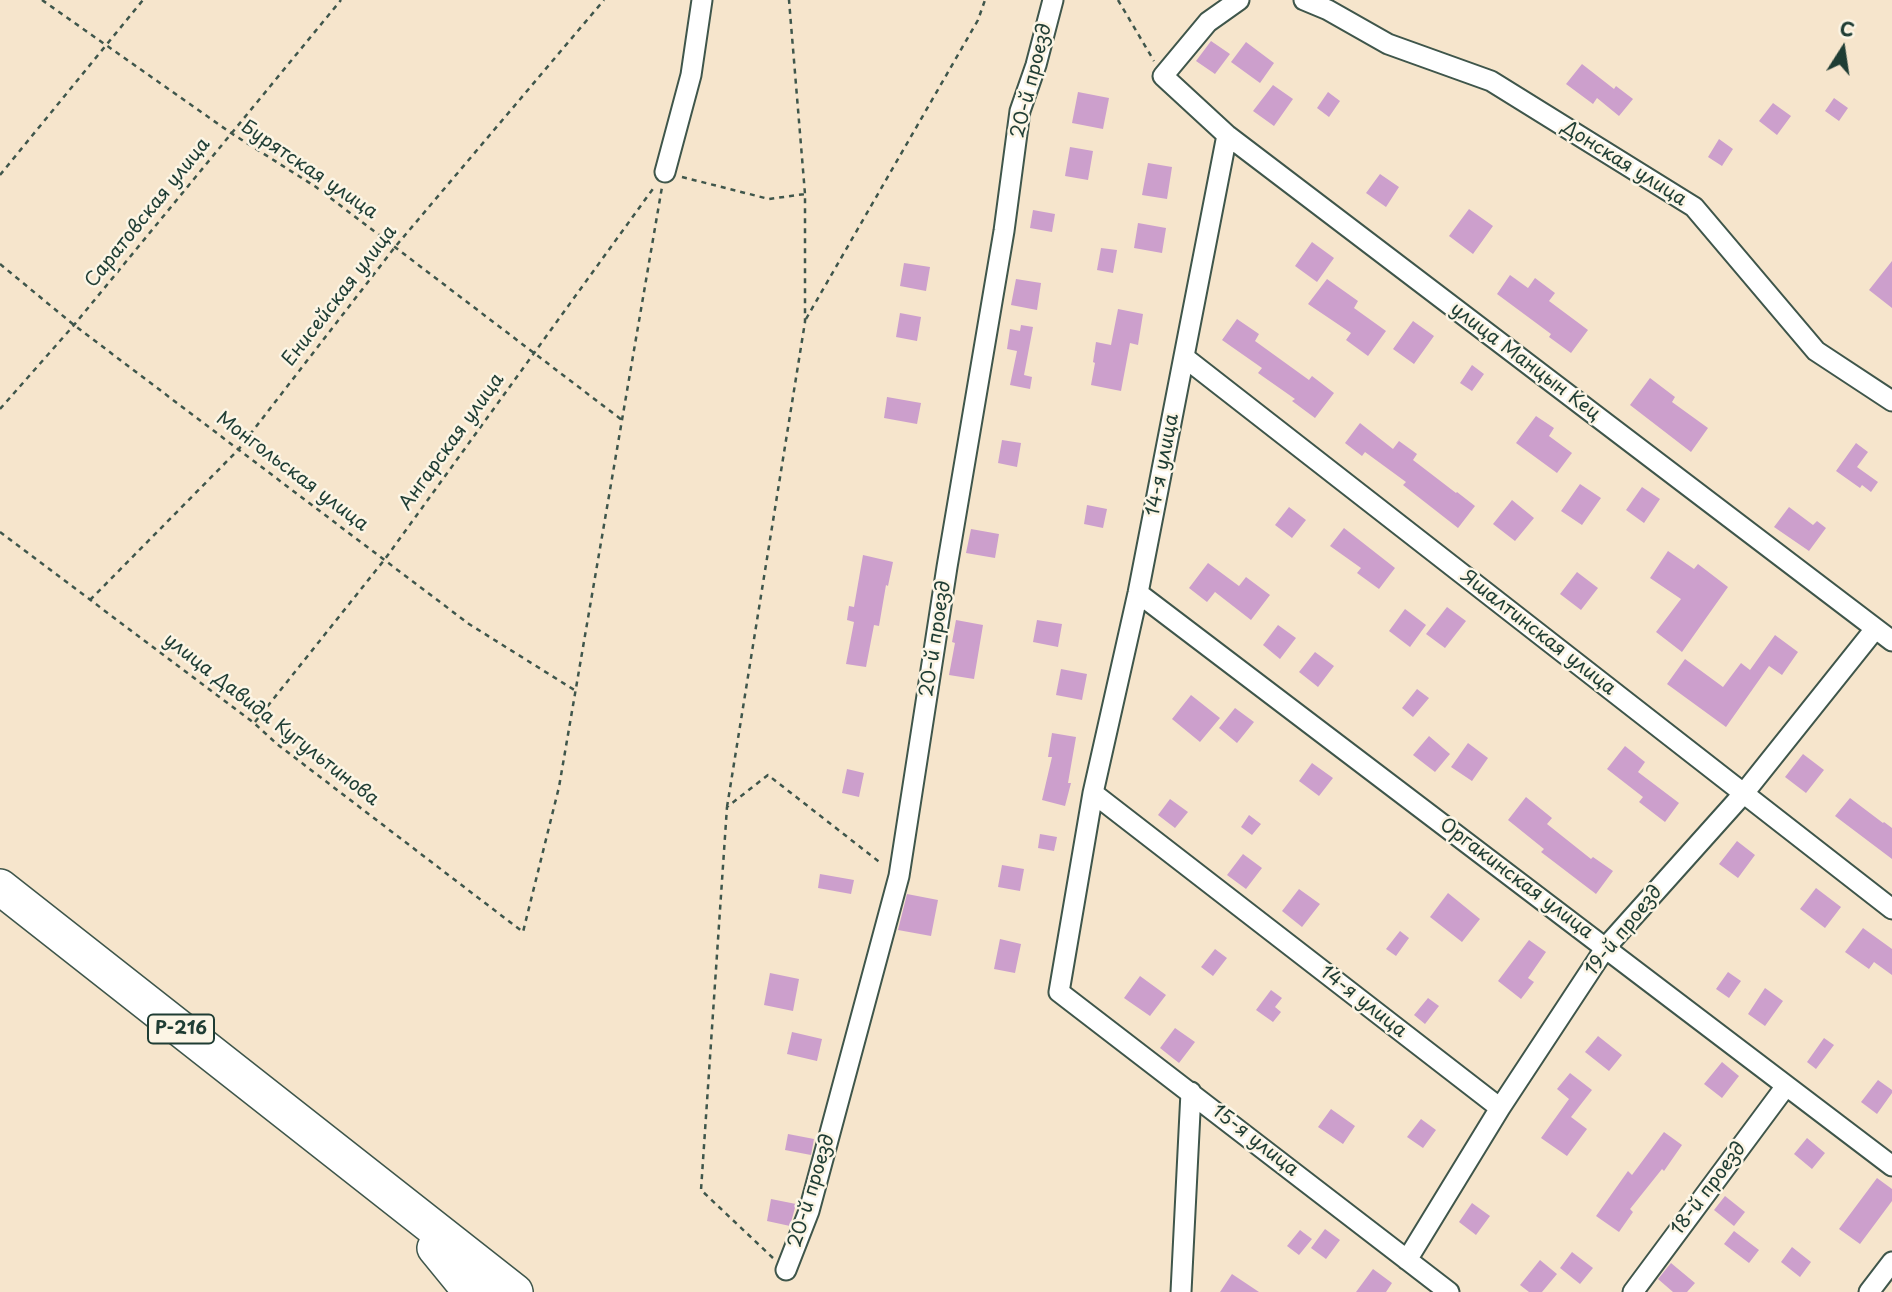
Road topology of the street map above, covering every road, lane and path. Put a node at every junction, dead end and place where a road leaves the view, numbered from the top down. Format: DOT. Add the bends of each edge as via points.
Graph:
graph roads {
  1 [pos="42,0"];
  2 [pos="143,0"];
  3 [pos="341,0"];
  4 [pos="604,0"];
  5 [pos="702,0"];
  6 [pos="789,0"];
  7 [pos="985,0"];
  8 [pos="1053,0"];
  9 [pos="1118,0"];
  10 [pos="1239,0"];
  11 [pos="1304,0"];
  12 [pos="106,46"];
  13 [pos="1163,76"];
  14 [pos="231,133"];
  15 [pos="1227,135"];
  16 [pos="665,172"];
  17 [pos="0,175"];
  18 [pos="805,194"];
  19 [pos="395,247"];
  20 [pos="0,264"];
  21 [pos="804,322"];
  22 [pos="74,325"];
  23 [pos="534,353"];
  24 [pos="1184,357"];
  25 [pos="1892,401"];
  26 [pos="0,409"];
  27 [pos="622,420"];
  28 [pos="238,450"];
  29 [pos="0,532"];
  30 [pos="385,559"];
  31 [pos="1138,593"];
  32 [pos="90,600"];
  33 [pos="1875,629"];
  34 [pos="1892,641"];
  35 [pos="576,691"];
  36 [pos="254,723"];
  37 [pos="1093,793"];
  38 [pos="1744,793"];
  39 [pos="727,807"];
  40 [pos="899,876"];
  41 [pos="0,887"];
  42 [pos="1892,909"];
  43 [pos="1605,947"];
  44 [pos="1059,992"];
  45 [pos="1786,1086"];
  46 [pos="1191,1092"];
  47 [pos="1500,1108"];
  48 [pos="1892,1166"];
  49 [pos="363,1172"];
  50 [pos="1408,1260"];
  51 [pos="1892,1262"];
  52 [pos="786,1270"];
  53 [pos="471,1292"];
  54 [pos="515,1292"];
  55 [pos="1181,1292"];
  56 [pos="1449,1292"];
  57 [pos="1633,1292"];
  58 [pos="1870,1292"];
  1 -- 12 [label="path, Бурятская улица"];
  2 -- 12 [label="path"];
  3 -- 14 [label="path, Саратовская улица"];
  4 -- 19 [label="path, Енисейская улица"];
  5 -- 16 [label="street" via="691,75"];
  6 -- 18 [label="path"];
  7 -- 21 [label="path" via="978,20"];
  8 -- 40 [label="street, 20-й проезд" via="1020,111"];
  9 -- 13 [label="path"];
  10 -- 13 [label="street" via="1208,22"];
  11 -- 25 [label="street, Донская улица" via="1388,44 1491,81 1694,207 1816,352"];
  12 -- 14 [label="path, Бурятская улица"];
  12 -- 17 [label="path"];
  13 -- 15 [label="street, улица Манцын Кец"];
  14 -- 19 [label="path, Бурятская улица" via="316,187"];
  14 -- 22 [label="path, Саратовская улица"];
  15 -- 24 [label="street, 14-я улица"];
  15 -- 33 [label="street, улица Манцын Кец"];
  16 -- 18 [label="path" via="769,199"];
  16 -- 23 [label="path, Ангарская улица"];
  16 -- 27 [label="path"];
  18 -- 21 [label="path"];
  19 -- 23 [label="path, Бурятская улица"];
  19 -- 28 [label="path, Енисейская улица"];
  20 -- 22 [label="path, Монгольская улица"];
  21 -- 39 [label="path"];
  22 -- 26 [label="path, Саратовская улица"];
  22 -- 28 [label="path, Монгольская улица"];
  23 -- 27 [label="path, Бурятская улица"];
  23 -- 30 [label="path, Ангарская улица"];
  24 -- 31 [label="street, 14-я улица"];
  24 -- 38 [label="street, Яшалтинская улица"];
  27 -- 35 [label="path"];
  28 -- 30 [label="path, Монгольская улица"];
  28 -- 32 [label="path, Енисейская улица"];
  29 -- 32 [label="path, улица Давида Кугультинова"];
  30 -- 35 [label="path, Монгольская улица" via="469,624"];
  30 -- 36 [label="path, Ангарская улица"];
  31 -- 37 [label="street, 14-я улица"];
  31 -- 43 [label="street, Оргакинская улица"];
  32 -- 36 [label="path, улица Давида Кугультинова"];
  33 -- 34 [label="street, улица Манцын Кец"];
  33 -- 38 [label="street, 19-й проезд"];
  35 -- 36 [label="path, улица Давида Кугультинова" via="559,787 523,932"];
  37 -- 44 [label="street, 14-я улица"];
  37 -- 47 [label="street, 14-я улица"];
  38 -- 42 [label="street, Яшалтинская улица"];
  38 -- 43 [label="street, 19-й проезд"];
  39 -- 40 [label="path" via="768,775"];
  39 -- 52 [label="path" via="701,1190"];
  40 -- 52 [label="street, 20-й проезд" via="809,1211"];
  41 -- 49 [label="highway, Р-216"];
  43 -- 45 [label="street, Оргакинская улица"];
  43 -- 47 [label="street, 19-й проезд"];
  44 -- 46 [label="street, 15-я улица"];
  45 -- 48 [label="street, Оргакинская улица"];
  45 -- 57 [label="street, 18-й проезд"];
  46 -- 50 [label="street, 15-я улица"];
  46 -- 55 [label="street"];
  47 -- 50 [label="street, 19-й проезд"];
  49 -- 53 [label="highway, Р-216"];
  49 -- 54 [label="highway, Р-216"];
  50 -- 56 [label="street, 15-я улица"];
  51 -- 58 [label="street"];
}
